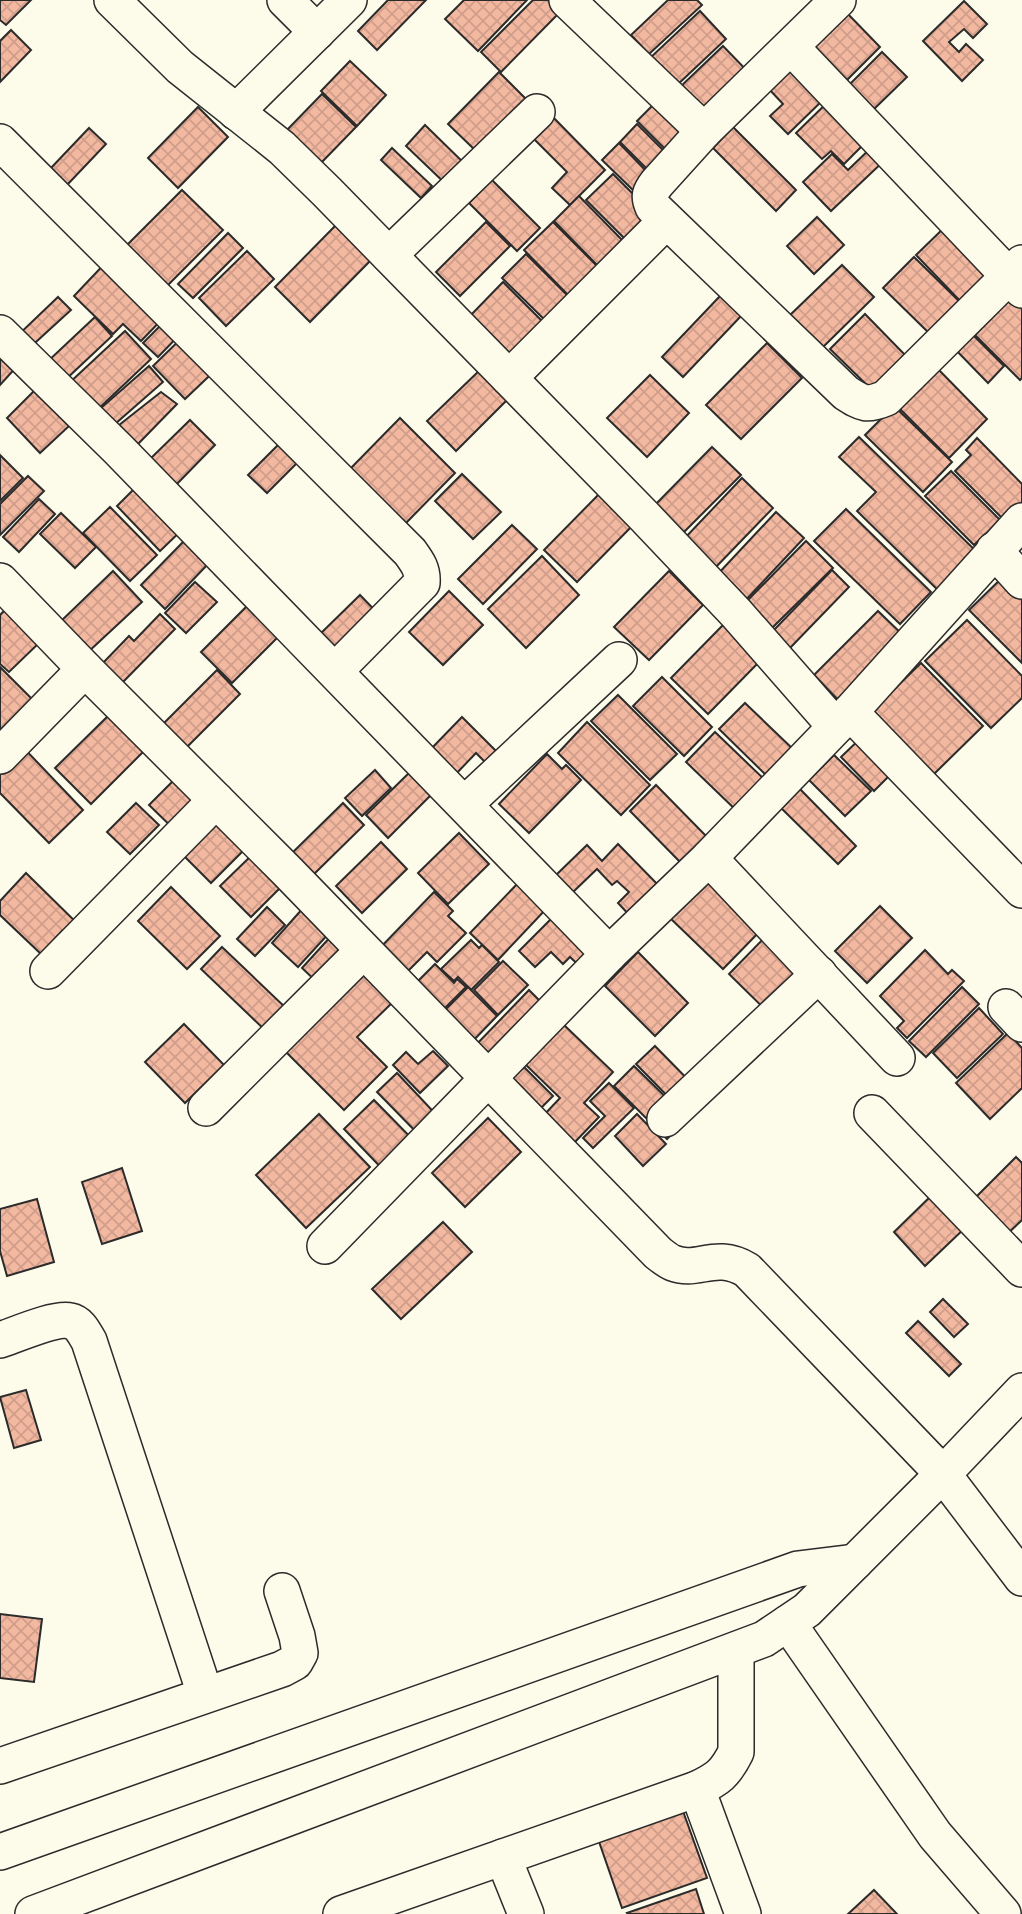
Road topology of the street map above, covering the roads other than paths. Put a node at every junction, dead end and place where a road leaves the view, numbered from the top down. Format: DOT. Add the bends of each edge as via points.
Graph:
graph roads {
  1 [pos="112,0"];
  2 [pos="285,0"];
  3 [pos="349,0"];
  4 [pos="567,0"];
  5 [pos="838,0"];
  6 [pos="317,32"];
  7 [pos="791,47"];
  8 [pos="537,112"];
  9 [pos="236,113"];
  10 [pos="704,131"];
  11 [pos="0,142"];
  12 [pos="666,221"];
  13 [pos="389,255"];
  14 [pos="1018,277"];
  15 [pos="0,333"];
  16 [pos="509,378"];
  17 [pos="1022,521"];
  18 [pos="994,550"];
  19 [pos="1022,581"];
  20 [pos="1,584"];
  21 [pos="619,660"];
  22 [pos="85,669"];
  23 [pos="335,671"];
  24 [pos="842,719"];
  25 [pos="0,756"];
  26 [pos="216,800"];
  27 [pos="465,804"];
  28 [pos="709,859"];
  29 [pos="1022,890"];
  30 [pos="363,951"];
  31 [pos="609,954"];
  32 [pos="48,971"];
  33 [pos="819,974"];
  34 [pos="897,1058"];
  35 [pos="488,1079"];
  36 [pos="206,1108"];
  37 [pos="872,1113"];
  38 [pos="665,1119"];
  39 [pos="325,1246"];
  40 [pos="1022,1269"];
  41 [pos="0,1340"];
  42 [pos="1022,1391"];
  43 [pos="943,1474"];
  44 [pos="855,1562"];
  45 [pos="1022,1578"];
  46 [pos="282,1591"];
  47 [pos="788,1623"];
  48 [pos="736,1650"];
  49 [pos="205,1694"];
  50 [pos="0,1766"];
  51 [pos="697,1789"];
  52 [pos="0,1852"];
  53 [pos="503,1857"];
  54 [pos="33,1914"];
  55 [pos="341,1914"];
  56 [pos="526,1914"];
  57 [pos="743,1914"];
  58 [pos="1003,1914"];
  1 -- 9 [label="street" via="180,67"];
  2 -- 6 [label="street"];
  3 -- 6 [label="street"];
  4 -- 10 [label="street"];
  5 -- 7 [label="street"];
  6 -- 9 [label="street"];
  7 -- 10 [label="street"];
  7 -- 14 [label="street"];
  8 -- 13 [label="street"];
  9 -- 13 [label="street" via="282,148"];
  10 -- 12 [label="street" via="650,192 649,199"];
  11 -- 23 [label="street" via="391,532 423,571 422,583"];
  12 -- 14 [label="street" via="845,393 872,404 886,398"];
  12 -- 16 [label="street"];
  13 -- 16 [label="street"];
  15 -- 23 [label="street"];
  16 -- 24 [label="street"];
  17 -- 18 [label="street"];
  18 -- 19 [label="street"];
  18 -- 24 [label="street"];
  20 -- 22 [label="street"];
  21 -- 27 [label="street"];
  22 -- 25 [label="street"];
  22 -- 26 [label="street"];
  23 -- 27 [label="street"];
  24 -- 28 [label="street"];
  24 -- 29 [label="street"];
  26 -- 30 [label="street"];
  26 -- 32 [label="street"];
  27 -- 31 [label="street"];
  28 -- 31 [label="street"];
  28 -- 33 [label="street"];
  30 -- 35 [label="street"];
  30 -- 36 [label="street"];
  31 -- 35 [label="street"];
  33 -- 34 [label="street"];
  33 -- 38 [label="street"];
  35 -- 39 [label="street"];
  35 -- 43 [label="street" via="658,1253 675,1264 726,1261 747,1270"];
  37 -- 40 [label="street"];
  41 -- 49 [label="street" via="57,1321 81,1327"];
  42 -- 43 [label="street"];
  43 -- 44 [label="street"];
  43 -- 45 [label="street"];
  44 -- 47 [label="street"];
  44 -- 52 [label="street" via="798,1569"];
  46 -- 49 [label="street" via="297,1636 300,1653 295,1662"];
  47 -- 48 [label="street"];
  47 -- 58 [label="street" via="934,1835"];
  48 -- 51 [label="street" via="736,1752 718,1779"];
  48 -- 54 [label="street"];
  49 -- 50 [label="street"];
  51 -- 53 [label="street"];
  51 -- 57 [label="street"];
  53 -- 55 [label="street"];
  53 -- 56 [label="street"];
}
